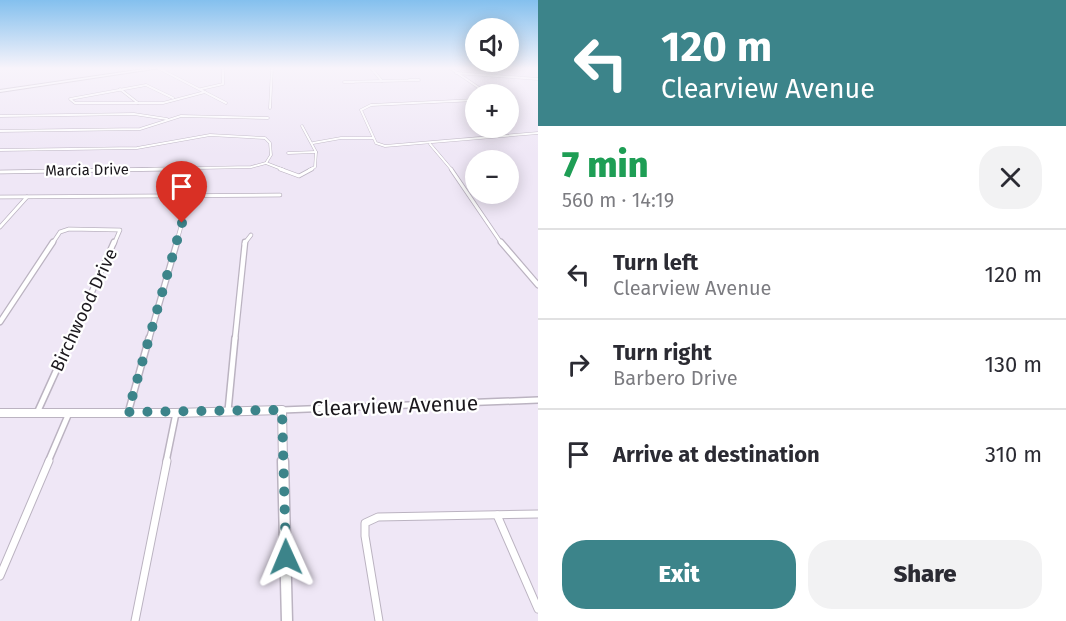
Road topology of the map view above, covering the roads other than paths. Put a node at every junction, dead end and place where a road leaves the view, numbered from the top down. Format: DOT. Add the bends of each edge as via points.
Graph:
graph roads {
  1 [pos="80,97"];
  2 [pos="130,97"];
  3 [pos="178,97"];
  4 [pos="215,97"];
  5 [pos="271,97"];
  6 [pos="173,98"];
  7 [pos="465,101"];
  8 [pos="138,103"];
  9 [pos="226,103"];
  10 [pos="270,108"];
  11 [pos="0,116"];
  12 [pos="268,118"];
  13 [pos="166,119"];
  14 [pos="303,126"];
  15 [pos="0,131"];
  16 [pos="538,135"];
  17 [pos="374,138"];
  18 [pos="313,143"];
  19 [pos="430,144"];
  20 [pos="0,150"];
  21 [pos="316,152"];
  22 [pos="288,153"];
  23 [pos="267,163"];
  24 [pos="0,172"];
  25 [pos="280,195"];
  26 [pos="0,197"];
  27 [pos="27,197"];
  28 [pos="182,223"];
  29 [pos="0,227"];
  30 [pos="251,235"];
  31 [pos="538,285"];
  32 [pos="0,322"];
  33 [pos="538,400"];
  34 [pos="282,410"];
  35 [pos="228,411"];
  36 [pos="37,412"];
  37 [pos="128,412"];
  38 [pos="0,413"];
  39 [pos="69,413"];
  40 [pos="176,413"];
  41 [pos="538,514"];
  42 [pos="497,515"];
  43 [pos="0,576"];
  44 [pos="538,609"];
  45 [pos="135,621"];
  46 [pos="287,621"];
  47 [pos="378,621"];
  1 -- 8 [label="street" via="70,99 75,103"];
  2 -- 8 [label="street"];
  3 -- 6 [label="street"];
  4 -- 9 [label="street"];
  5 -- 10 [label="street"];
  6 -- 8 [label="street" via="170,102"];
  7 -- 17 [label="street" via="365,106 361,112"];
  11 -- 13 [label="street" via="134,114"];
  12 -- 13 [label="street"];
  13 -- 15 [label="street" via="135,130"];
  14 -- 18 [label="street"];
  16 -- 19 [label="street"];
  17 -- 18 [label="street"];
  17 -- 19 [label="street" via="385,146"];
  18 -- 21 [label="street"];
  19 -- 31 [label="street" via="445,159 507,252"];
  20 -- 23 [label="street" via="129,148 210,135 262,137 269,140 271,156"];
  21 -- 22 [label="street"];
  21 -- 23 [label="street" via="315,167 299,176"];
  23 -- 24 [label="street, Marcia Drive" via="251,167"];
  25 -- 27 [label="street"];
  26 -- 27 [label="street"];
  27 -- 29 [label="street"];
  28 -- 37 [label="street"];
  30 -- 35 [label="street" via="243,243"];
  32 -- 36 [label="street, Birchwood Drive" via="60,232 120,230"];
  33 -- 34 [label="street, Clearview Avenue"];
  34 -- 35 [label="street, Clearview Avenue"];
  34 -- 46 [label="street"];
  35 -- 40 [label="street, Clearview Avenue"];
  36 -- 38 [label="street, Clearview Avenue"];
  36 -- 39 [label="street, Clearview Avenue"];
  37 -- 39 [label="street, Clearview Avenue"];
  37 -- 40 [label="street, Clearview Avenue"];
  39 -- 43 [label="street"];
  40 -- 45 [label="street"];
  41 -- 42 [label="street"];
  42 -- 44 [label="street"];
  42 -- 47 [label="street" via="378,517 365,523"];
}
